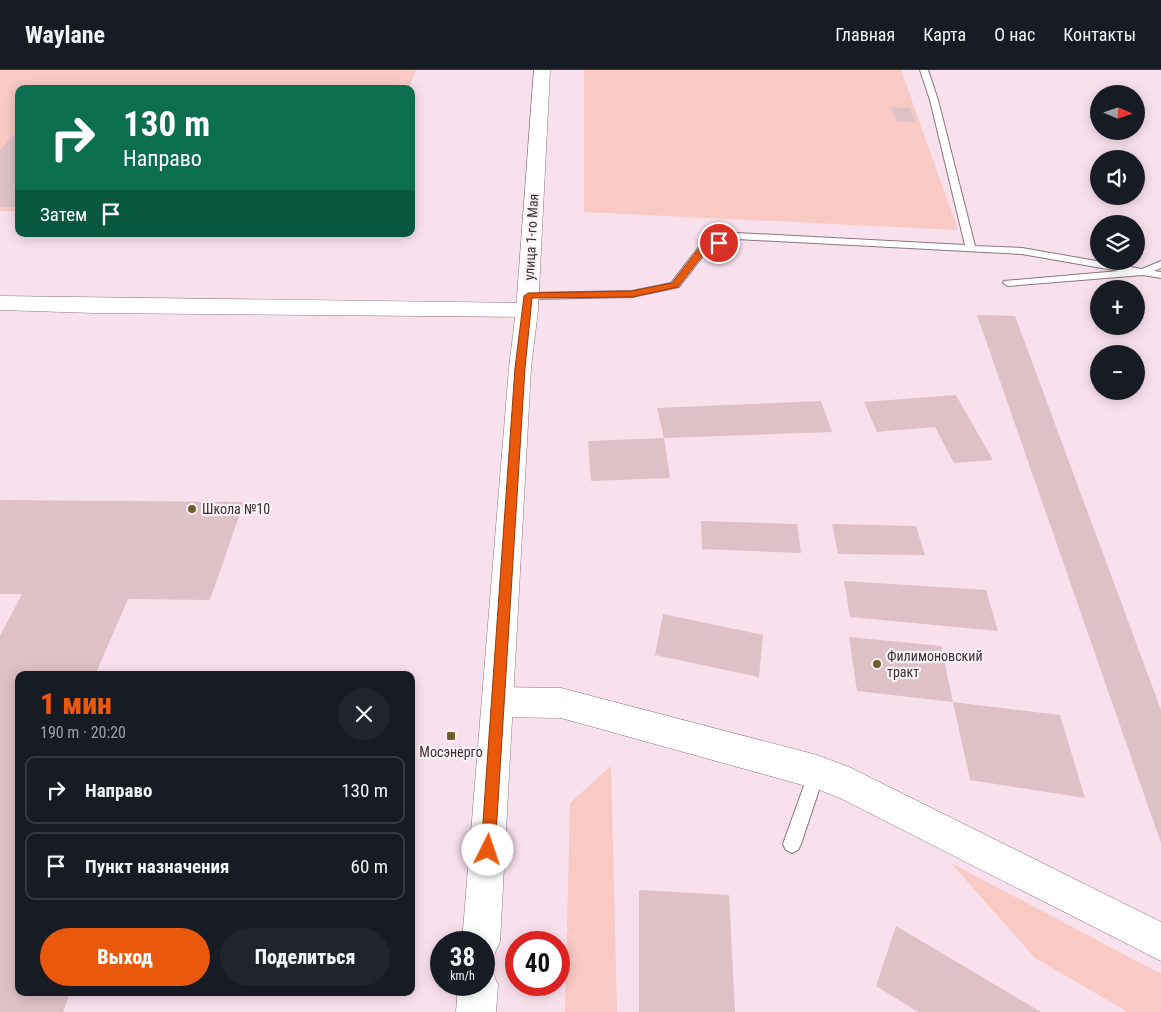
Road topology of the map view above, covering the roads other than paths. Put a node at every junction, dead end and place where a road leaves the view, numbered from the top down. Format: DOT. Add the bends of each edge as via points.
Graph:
graph roads {
  1 [pos="542,70"];
  2 [pos="924,70"];
  3 [pos="971,248"];
  4 [pos="1161,264"];
  5 [pos="1143,272"];
  6 [pos="1161,275"];
  7 [pos="1008,283"];
  8 [pos="0,303"];
  9 [pos="527,303"];
  10 [pos="499,702"];
  11 [pos="817,772"];
  12 [pos="792,844"];
  13 [pos="482,931"];
  14 [pos="1161,942"];
  15 [pos="477,996"];
  16 [pos="476,1012"];
  1 -- 9 [label="street, улица 1-го Мая"];
  2 -- 3 [label="lane"];
  3 -- 5 [label="lane" via="1022,251"];
  3 -- 9 [label="lane" via="736,236 702,250 675,285 632,294"];
  4 -- 5 [label="lane"];
  5 -- 6 [label="lane"];
  5 -- 7 [label="lane"];
  8 -- 9 [label="street" via="94,306"];
  9 -- 10 [label="street, улица 1-го Мая"];
  10 -- 11 [label="street" via="561,703"];
  10 -- 13 [label="street, улица 1-го Мая"];
  11 -- 12 [label="lane"];
  11 -- 14 [label="street" via="849,784"];
  15 -- 16 [label="street"];
}
